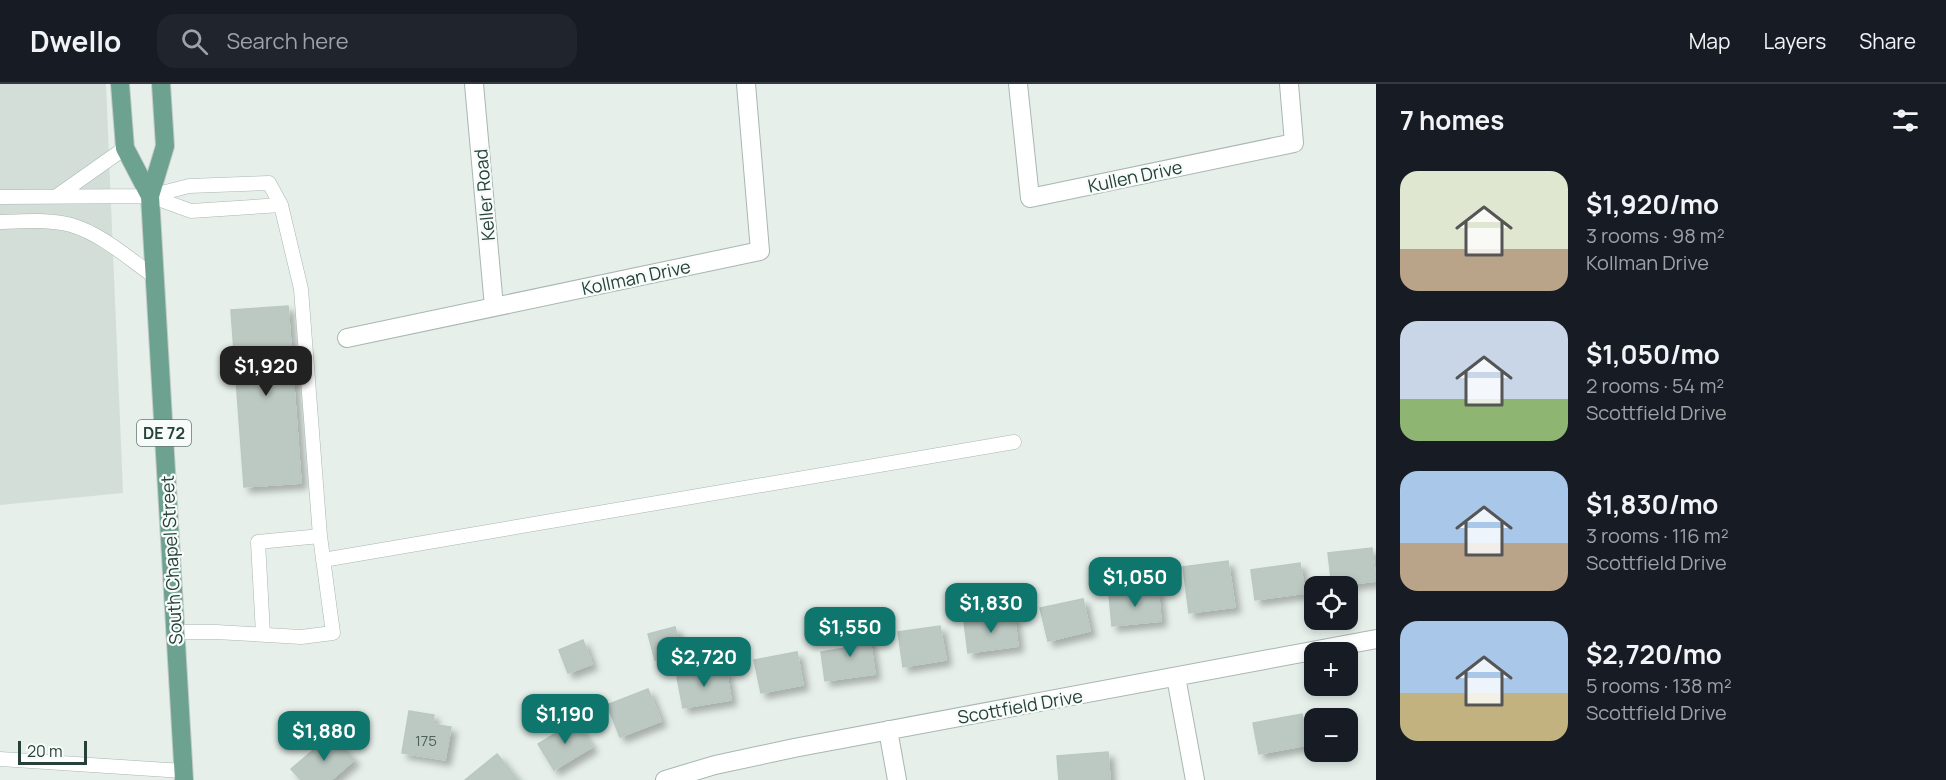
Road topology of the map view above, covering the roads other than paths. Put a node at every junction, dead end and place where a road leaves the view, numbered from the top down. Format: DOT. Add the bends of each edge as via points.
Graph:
graph roads {
  1 [pos="120,84"];
  2 [pos="161,84"];
  3 [pos="474,84"];
  4 [pos="746,84"];
  5 [pos="1018,84"];
  6 [pos="1289,84"];
  7 [pos="125,148"];
  8 [pos="57,196"];
  9 [pos="150,196"];
  10 [pos="0,197"];
  11 [pos="281,205"];
  12 [pos="0,222"];
  13 [pos="155,277"];
  14 [pos="494,307"];
  15 [pos="347,338"];
  16 [pos="1014,442"];
  17 [pos="320,536"];
  18 [pos="323,560"];
  19 [pos="175,632"];
  20 [pos="263,634"];
  21 [pos="1376,639"];
  22 [pos="1176,677"];
  23 [pos="888,730"];
  24 [pos="0,759"];
  25 [pos="184,776"];
  26 [pos="665,780"];
  27 [pos="897,780"];
  28 [pos="1196,780"];
  1 -- 7 [label="main road, South Chapel Street / DE 72"];
  2 -- 9 [label="main road, South Chapel Street / DE 72" via="165,146"];
  3 -- 14 [label="street, Keller Road"];
  4 -- 14 [label="street, Kollman Drive" via="760,251"];
  5 -- 6 [label="street, Kullen Drive" via="1030,198 1294,143"];
  7 -- 8 [label="lane"];
  7 -- 9 [label="main road, South Chapel Street / DE 72"];
  8 -- 9 [label="lane"];
  8 -- 10 [label="lane"];
  9 -- 11 [label="lane" via="191,211"];
  9 -- 11 [label="lane" via="189,186 269,183"];
  9 -- 13 [label="main road, South Chapel Street / DE 72"];
  11 -- 17 [label="lane" via="301,289"];
  12 -- 13 [label="lane" via="71,225 93,234"];
  13 -- 19 [label="main road, South Chapel Street / DE 72"];
  14 -- 15 [label="street, Kollman Drive"];
  16 -- 18 [label="lane"];
  17 -- 18 [label="lane"];
  17 -- 20 [label="lane" via="258,542"];
  18 -- 20 [label="lane" via="333,633 301,637"];
  19 -- 20 [label="lane"];
  19 -- 25 [label="main road, South Chapel Street / DE 72"];
  21 -- 22 [label="street, Scottfield Drive"];
  22 -- 23 [label="street, Scottfield Drive"];
  22 -- 28 [label="street"];
  23 -- 26 [label="street, Scottfield Drive" via="742,758"];
  23 -- 27 [label="street"];
  24 -- 25 [label="lane"];
}
